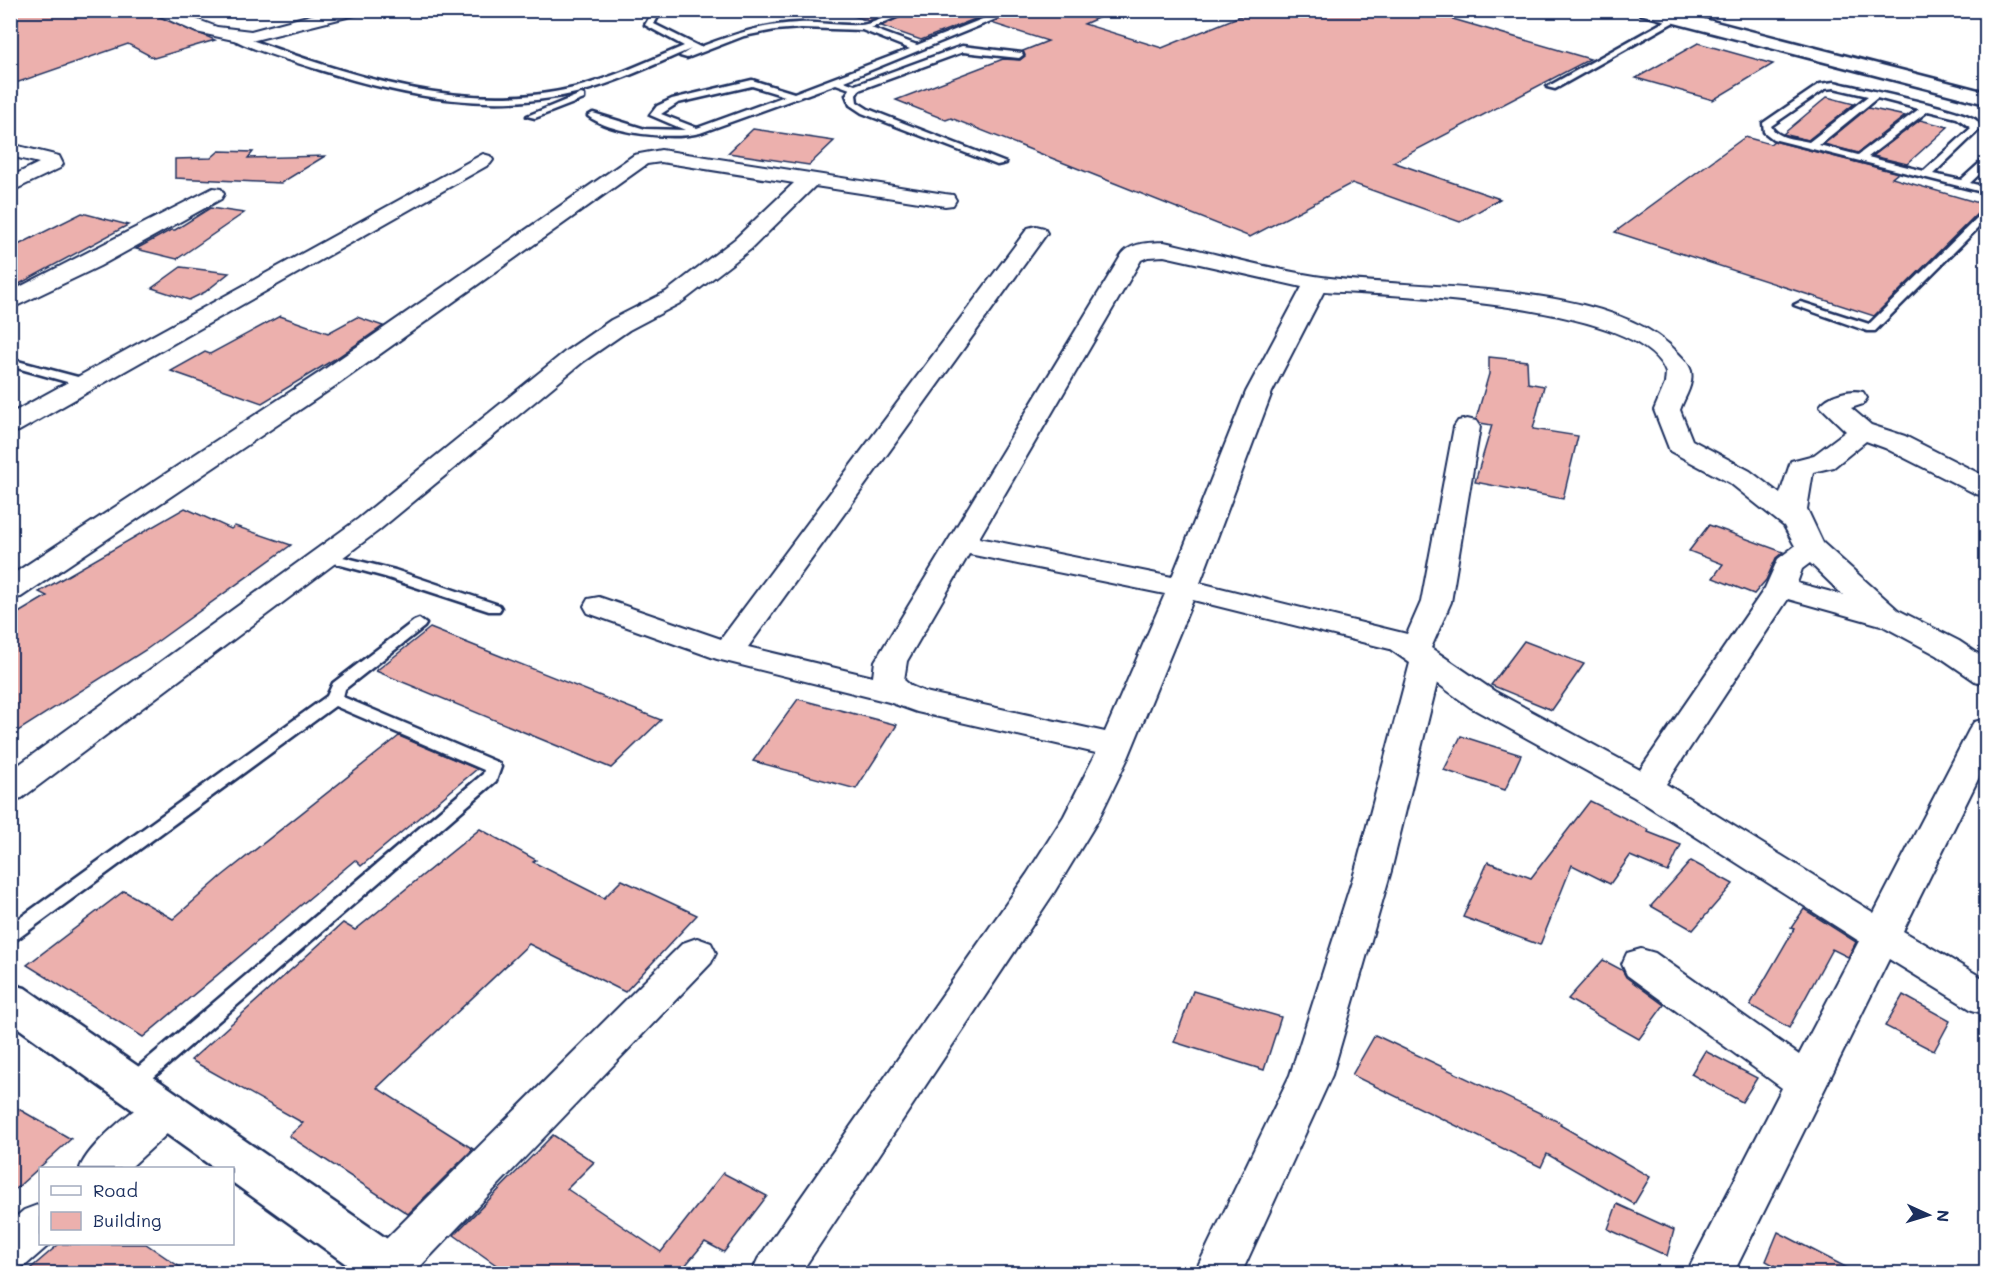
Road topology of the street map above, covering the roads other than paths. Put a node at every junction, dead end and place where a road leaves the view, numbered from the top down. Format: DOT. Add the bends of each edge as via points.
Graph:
graph roads {
  1 [pos="155,10"];
  2 [pos="353,10"];
  3 [pos="670,10"];
  4 [pos="909,10"];
  5 [pos="1014,10"];
  6 [pos="1646,10"];
  7 [pos="1677,18"];
  8 [pos="862,28"];
  9 [pos="234,37"];
  10 [pos="696,48"];
  11 [pos="916,48"];
  12 [pos="1019,55"];
  13 [pos="836,81"];
  14 [pos="1552,87"];
  15 [pos="855,88"];
  16 [pos="1877,94"];
  17 [pos="794,96"];
  18 [pos="1986,98"];
  19 [pos="1927,107"];
  20 [pos="532,116"];
  21 [pos="593,116"];
  22 [pos="697,131"];
  23 [pos="1811,146"];
  24 [pos="10,150"];
  25 [pos="1859,159"];
  26 [pos="483,160"];
  27 [pos="1001,163"];
  28 [pos="1986,163"];
  29 [pos="1926,174"];
  30 [pos="810,179"];
  31 [pos="1963,184"];
  32 [pos="10,186"];
  33 [pos="1986,190"];
  34 [pos="213,194"];
  35 [pos="945,200"];
  36 [pos="1986,215"];
  37 [pos="1036,233"];
  38 [pos="1316,283"];
  39 [pos="10,302"];
  40 [pos="1800,305"];
  41 [pos="10,362"];
  42 [pos="85,383"];
  43 [pos="1854,398"];
  44 [pos="10,425"];
  45 [pos="1467,427"];
  46 [pos="1862,431"];
  47 [pos="1986,488"];
  48 [pos="1794,520"];
  49 [pos="960,543"];
  50 [pos="1811,548"];
  51 [pos="327,557"];
  52 [pos="1182,588"];
  53 [pos="1780,588"];
  54 [pos="10,590"];
  55 [pos="599,606"];
  56 [pos="494,608"];
  57 [pos="1892,618"];
  58 [pos="419,624"];
  59 [pos="728,652"];
  60 [pos="1421,654"];
  61 [pos="1986,674"];
  62 [pos="899,694"];
  63 [pos="334,699"];
  64 [pos="1986,730"];
  65 [pos="1116,746"];
  66 [pos="1646,788"];
  67 [pos="10,789"];
  68 [pos="10,935"];
  69 [pos="1882,937"];
  70 [pos="696,953"];
  71 [pos="1641,964"];
  72 [pos="1986,999"];
  73 [pos="10,1000"];
  74 [pos="1807,1083"];
  75 [pos="132,1084"];
  76 [pos="167,1108"];
  77 [pos="102,1167"];
  78 [pos="39,1225"];
  79 [pos="10,1251"];
  80 [pos="390,1271"];
  81 [pos="774,1274"];
  82 [pos="1217,1274"];
  83 [pos="1709,1274"];
  1 -- 9 [label="street" via="221,36"];
  2 -- 9 [label="street"];
  3 -- 10 [label="lane" via="656,15 649,25"];
  4 -- 8 [label="lane"];
  5 -- 11 [label="lane"];
  6 -- 7 [label="street"];
  7 -- 14 [label="lane"];
  7 -- 18 [label="street"];
  8 -- 10 [label="lane" via="775,27"];
  8 -- 11 [label="lane"];
  9 -- 10 [label="lane" via="358,81 438,98 532,99 561,94"];
  10 -- 20 [label="lane"];
  11 -- 13 [label="lane"];
  12 -- 15 [label="lane" via="962,49"];
  13 -- 15 [label="lane"];
  13 -- 17 [label="lane"];
  15 -- 27 [label="lane" via="851,95 854,103 865,111"];
  16 -- 19 [label="lane"];
  16 -- 23 [label="lane"];
  16 -- 23 [label="lane" via="1823,86 1766,125 1776,137"];
  17 -- 22 [label="lane"];
  17 -- 22 [label="lane" via="752,83 675,101 660,108 656,115"];
  19 -- 25 [label="lane"];
  19 -- 29 [label="lane" via="1960,116 1976,128"];
  21 -- 22 [label="lane" via="654,135"];
  23 -- 25 [label="lane"];
  24 -- 32 [label="street" via="52,160 53,164"];
  25 -- 29 [label="lane"];
  26 -- 42 [label="street"];
  28 -- 31 [label="lane"];
  29 -- 31 [label="lane"];
  30 -- 35 [label="street"];
  30 -- 51 [label="street" via="743,244 683,291 620,325 575,356"];
  30 -- 54 [label="street" via="661,156 641,159 493,266"];
  31 -- 33 [label="lane"];
  34 -- 39 [label="street"];
  36 -- 40 [label="lane" via="1871,330"];
  37 -- 59 [label="street"];
  38 -- 48 [label="street" via="1535,302 1622,325 1653,341 1677,368 1680,383 1667,410 1680,445 1740,477"];
  38 -- 49 [label="street" via="1164,249 1143,250 1132,256"];
  38 -- 52 [label="street" via="1259,392"];
  41 -- 42 [label="lane"];
  42 -- 44 [label="street"];
  43 -- 46 [label="street" via="1833,406"];
  45 -- 60 [label="street" via="1436,602 1424,632"];
  46 -- 47 [label="street" via="1895,442"];
  46 -- 48 [label="street" via="1824,461 1802,468 1791,498"];
  48 -- 50 [label="street"];
  49 -- 52 [label="street"];
  49 -- 62 [label="street" via="891,661 888,682"];
  50 -- 53 [label="street" via="1789,565"];
  50 -- 57 [label="street"];
  51 -- 56 [label="lane" via="372,566"];
  51 -- 67 [label="street"];
  52 -- 60 [label="street" via="1372,634"];
  52 -- 65 [label="street"];
  53 -- 57 [label="street"];
  53 -- 66 [label="street"];
  55 -- 59 [label="street"];
  57 -- 61 [label="street"];
  58 -- 63 [label="lane" via="339,687"];
  59 -- 62 [label="street"];
  60 -- 66 [label="street" via="1482,699"];
  60 -- 82 [label="street" via="1372,871 1311,1075"];
  62 -- 65 [label="street"];
  63 -- 68 [label="lane"];
  63 -- 75 [label="lane" via="493,767 490,777"];
  64 -- 69 [label="street"];
  65 -- 81 [label="street" via="1080,819 1040,884"];
  66 -- 69 [label="street"];
  69 -- 72 [label="street"];
  69 -- 74 [label="street"];
  70 -- 80 [label="street"];
  71 -- 74 [label="street"];
  73 -- 75 [label="street"];
  74 -- 83 [label="street"];
  75 -- 76 [label="street"];
  76 -- 77 [label="street"];
  76 -- 80 [label="street"];
  78 -- 79 [label="street"];
}
